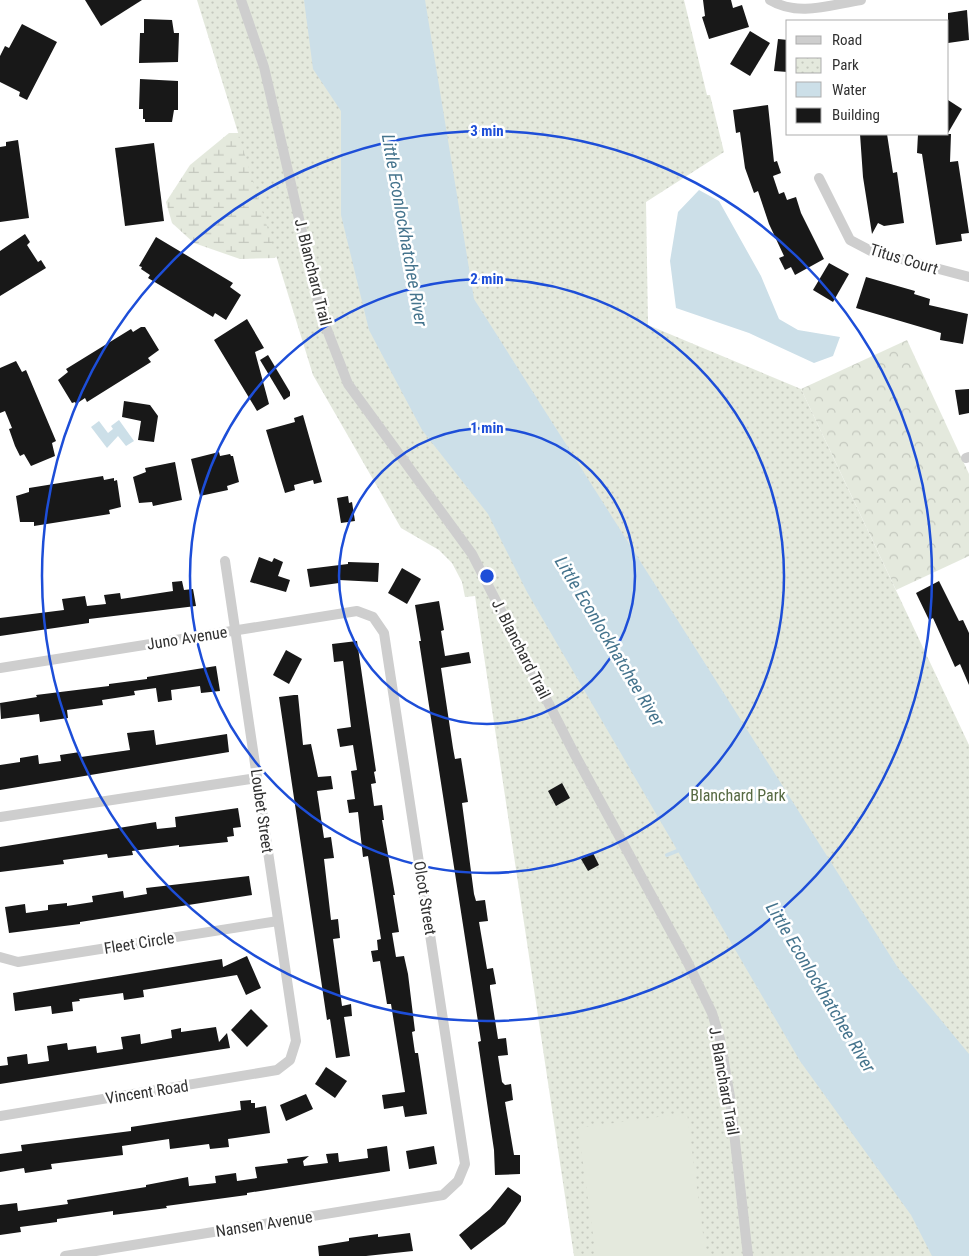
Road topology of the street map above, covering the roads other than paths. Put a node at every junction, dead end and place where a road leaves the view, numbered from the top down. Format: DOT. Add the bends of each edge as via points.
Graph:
graph roads {
  1 [pos="241,0"];
  2 [pos="770,0"];
  3 [pos="861,0"];
  4 [pos="819,178"];
  5 [pos="969,277"];
  6 [pos="225,561"];
  7 [pos="373,617"];
  8 [pos="235,630"];
  9 [pos="0,668"];
  10 [pos="257,778"];
  11 [pos="0,817"];
  12 [pos="278,921"];
  13 [pos="0,957"];
  14 [pos="290,1060"];
  15 [pos="0,1116"];
  16 [pos="458,1181"];
  17 [pos="65,1256"];
  18 [pos="748,1256"];
  1 -- 18 [label="street, J. Blanchard Trail" via="264,67 321,314 348,384 472,554 712,1012 730,1097"];
  2 -- 3 [label="street" via="798,10"];
  4 -- 5 [label="street, Titus Court" via="850,240 871,251"];
  6 -- 8 [label="street, Loubet Street"];
  7 -- 8 [label="street, Juno Avenue" via="357,611"];
  7 -- 16 [label="street, Olcot Street" via="384,633 465,1164"];
  8 -- 9 [label="street, Juno Avenue"];
  8 -- 10 [label="street, Loubet Street"];
  10 -- 11 [label="street"];
  10 -- 12 [label="street, Loubet Street"];
  12 -- 13 [label="street, Fleet Circle" via="18,962"];
  12 -- 14 [label="street, Loubet Street" via="296,1042"];
  14 -- 15 [label="street, Vincent Road" via="277,1070"];
  16 -- 17 [label="street, Nansen Avenue" via="443,1195"];
}
